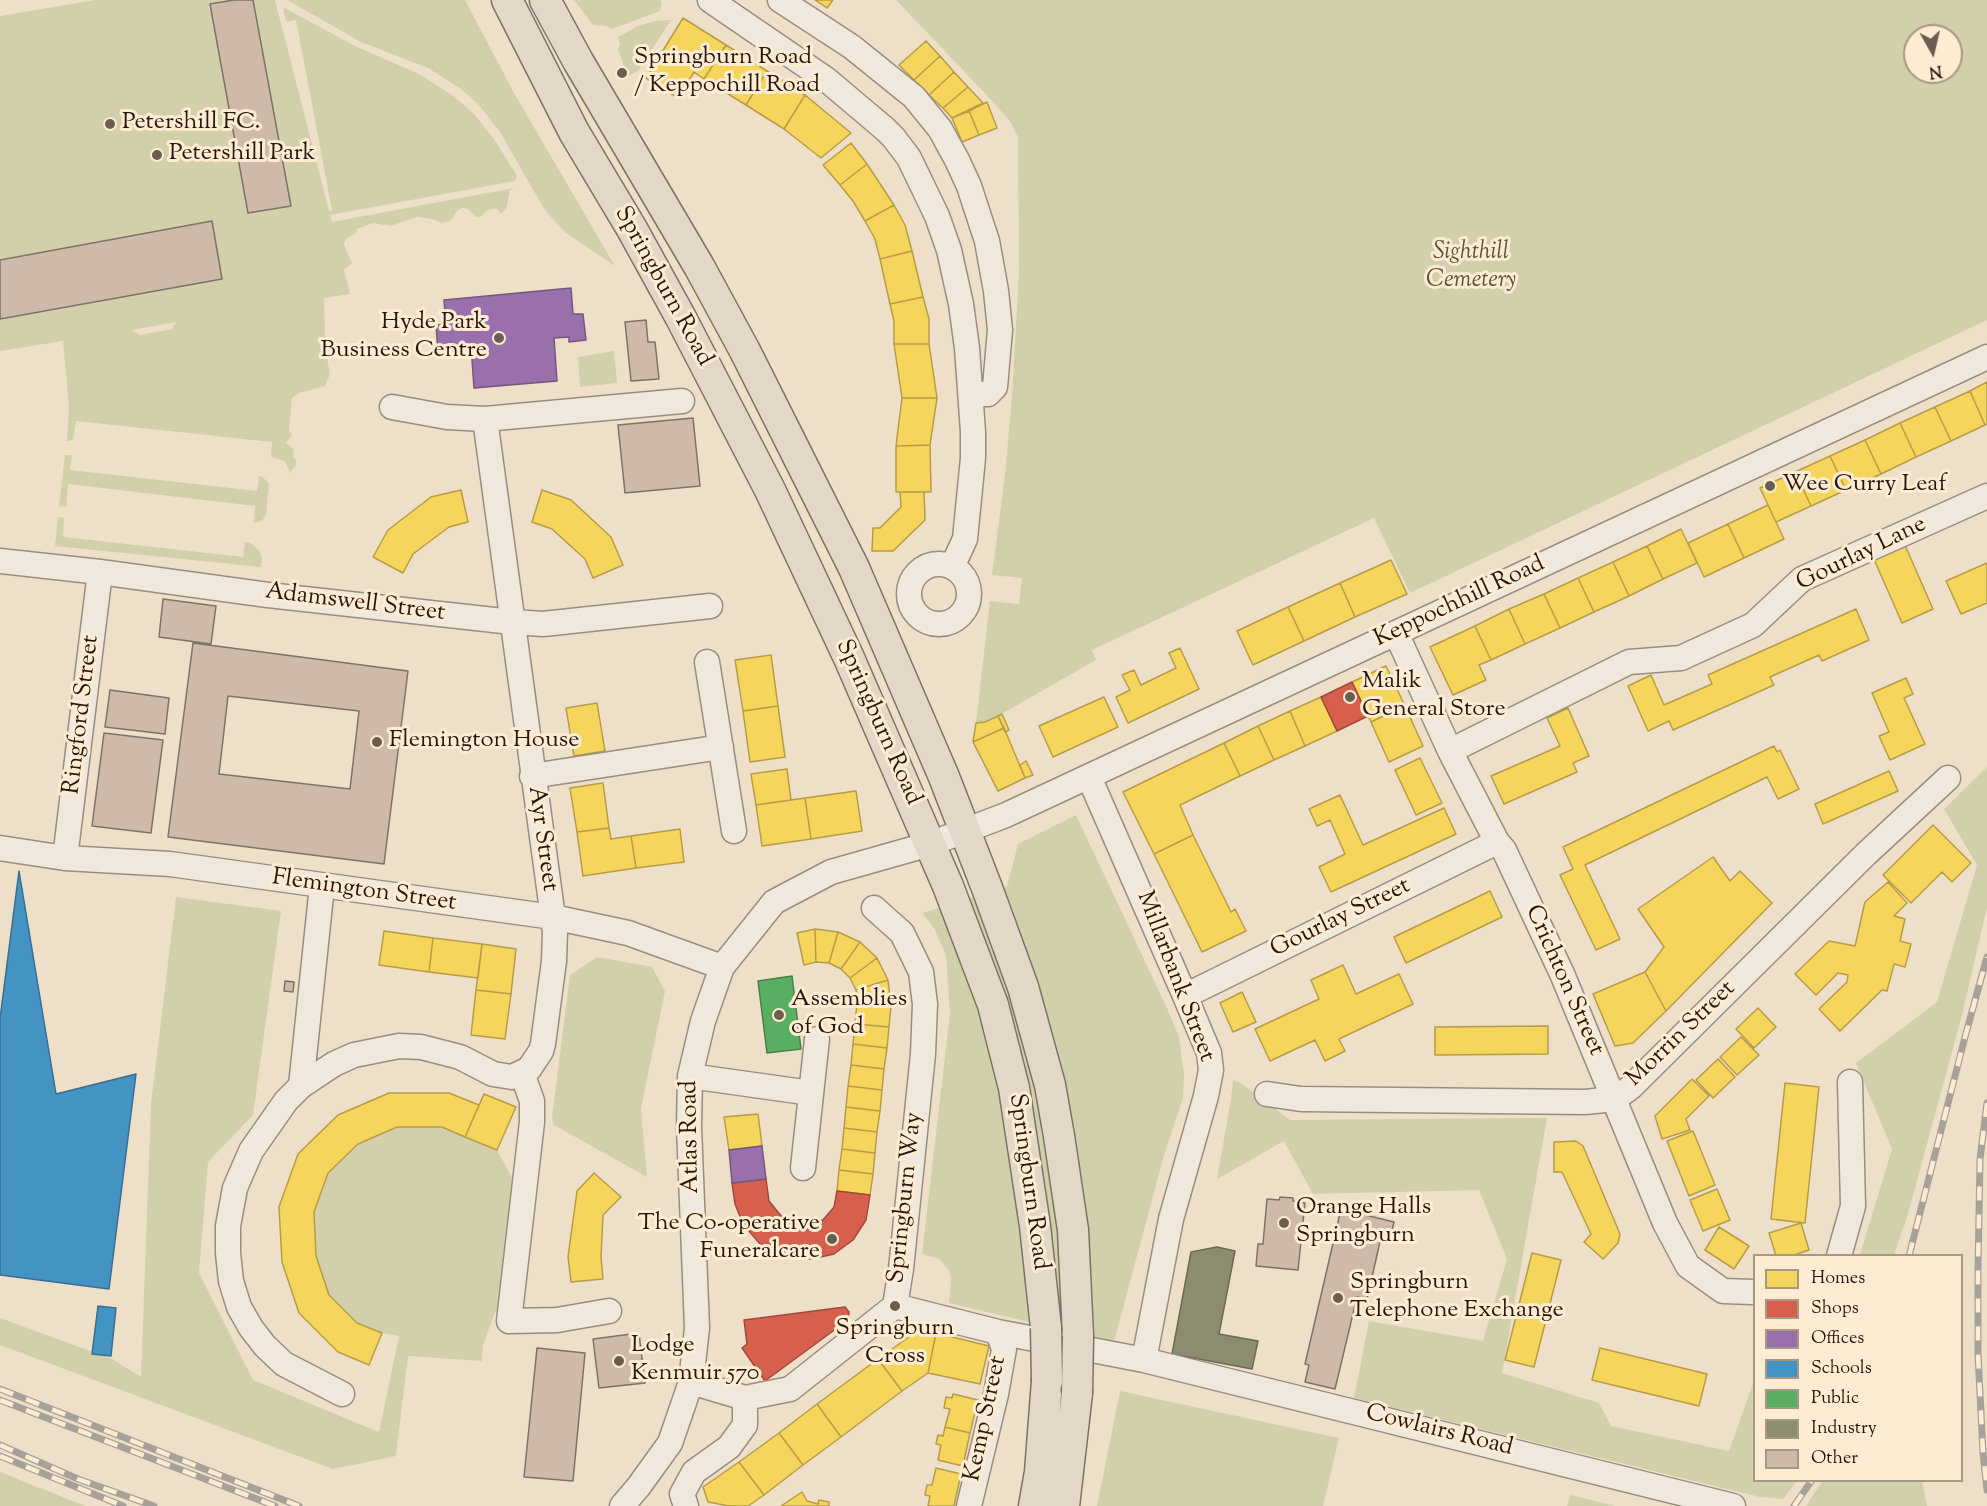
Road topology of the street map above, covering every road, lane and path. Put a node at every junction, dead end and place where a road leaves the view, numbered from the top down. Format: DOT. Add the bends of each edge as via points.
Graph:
graph roads {
  1 [pos="507,0"];
  2 [pos="545,0"];
  3 [pos="710,0"];
  4 [pos="780,0"];
  5 [pos="1987,357"];
  6 [pos="970,394"];
  7 [pos="682,401"];
  8 [pos="392,407"];
  9 [pos="484,420"];
  10 [pos="1987,496"];
  11 [pos="0,561"];
  12 [pos="952,567"];
  13 [pos="100,572"];
  14 [pos="710,606"];
  15 [pos="512,622"];
  16 [pos="1396,633"];
  17 [pos="707,662"];
  18 [pos="721,747"];
  19 [pos="1450,750"];
  20 [pos="532,776"];
  21 [pos="1089,777"];
  22 [pos="1948,778"];
  23 [pos="734,831"];
  24 [pos="965,832"];
  25 [pos="1497,842"];
  26 [pos="930,844"];
  27 [pos="0,848"];
  28 [pos="65,858"];
  29 [pos="322,886"];
  30 [pos="874,908"];
  31 [pos="553,917"];
  32 [pos="722,967"];
  33 [pos="1185,996"];
  34 [pos="817,1040"];
  35 [pos="522,1073"];
  36 [pos="690,1076"];
  37 [pos="1850,1082"];
  38 [pos="301,1086"];
  39 [pos="811,1093"];
  40 [pos="1267,1094"];
  41 [pos="1615,1099"];
  42 [pos="803,1168"];
  43 [pos="1840,1254"];
  44 [pos="1753,1292"];
  45 [pos="895,1306"];
  46 [pos="609,1311"];
  47 [pos="998,1332"];
  48 [pos="1144,1360"];
  49 [pos="692,1382"];
  50 [pos="342,1394"];
  51 [pos="745,1398"];
  52 [pos="622,1506"];
  53 [pos="686,1506"];
  54 [pos="969,1506"];
  55 [pos="1034,1506"];
  56 [pos="1064,1506"];
  57 [pos="1733,1506"];
  1 -- 26 [label="main road, Springburn Road" via="574,132 681,318 765,480 849,658"];
  2 -- 24 [label="main road, Springburn Road" via="700,268 796,451 878,620"];
  3 -- 6 [label="street" via="844,93 894,138 909,159 937,216 951,257 963,319"];
  4 -- 6 [label="street" via="852,46 914,97 936,123 957,160 987,241 1000,330 995,387 988,394"];
  5 -- 16 [label="street, Keppochhill Road"];
  6 -- 12 [label="street" via="973,458 965,538"];
  7 -- 9 [label="street"];
  8 -- 9 [label="street"];
  9 -- 15 [label="street, Ayr Street"];
  10 -- 19 [label="street, Gourlay Lane" via="1802,579 1753,625 1680,658 1629,662"];
  11 -- 13 [label="street, Adamswell Street"];
  13 -- 15 [label="street, Adamswell Street"];
  13 -- 28 [label="street, Ringford Street"];
  14 -- 15 [label="street, Adamswell Street" via="543,624"];
  15 -- 20 [label="street, Ayr Street"];
  16 -- 19 [label="street, Crichton Street"];
  16 -- 21 [label="street, Keppochhill Road"];
  17 -- 18 [label="street"];
  18 -- 20 [label="street"];
  18 -- 23 [label="street"];
  19 -- 25 [label="street, Crichton Street"];
  20 -- 31 [label="street, Ayr Street"];
  21 -- 24 [label="street, Keppochhill Road"];
  21 -- 33 [label="street, Millarbank Street"];
  22 -- 41 [label="street, Morrin Street"];
  24 -- 26 [label="street, Keppochhill Road"];
  24 -- 56 [label="main road, Springburn Road, bridge" via="1023,987 1050,1085 1072,1220 1077,1393"];
  25 -- 33 [label="street, Gourlay Street"];
  25 -- 41 [label="street, Crichton Street" via="1563,976"];
  26 -- 32 [label="street, Atlas Road" via="831,872 774,902"];
  26 -- 55 [label="main road, Springburn Road, bridge" via="977,959 1004,1043 1025,1150 1046,1328 1047,1380"];
  27 -- 28 [label="street, Flemington Street"];
  28 -- 29 [label="street, Flemington Street" via="171,864"];
  29 -- 31 [label="street, Flemington Street"];
  29 -- 38 [label="street"];
  30 -- 45 [label="street, Springburn Way" via="902,933 921,972 925,1004"];
  31 -- 32 [label="street, Flemington Street" via="628,933"];
  31 -- 35 [label="street, Ayr Street" via="556,942 543,1044 535,1061"];
  32 -- 36 [label="street, Atlas Road" via="703,1021"];
  33 -- 48 [label="street, Millarbank Street" via="1209,1053 1211,1070 1170,1219"];
  34 -- 39 [label="street"];
  35 -- 38 [label="street" via="503,1077 441,1051 399,1046 354,1055"];
  35 -- 46 [label="street" via="532,1101 532,1122 509,1322 556,1320"];
  36 -- 39 [label="street"];
  36 -- 49 [label="street, Atlas Road" via="697,1328"];
  37 -- 43 [label="street" via="1853,1206"];
  38 -- 50 [label="street" via="263,1132 235,1188 228,1226 231,1281 239,1307 265,1346 284,1364"];
  39 -- 42 [label="street"];
  40 -- 41 [label="street, Morrin Street" via="1301,1100"];
  41 -- 44 [label="street, Crichton Street" via="1665,1223 1688,1266 1723,1291"];
  45 -- 47 [label="street"];
  45 -- 51 [label="street, Springburn Way" via="790,1389"];
  47 -- 48 [label="street, Cowlairs Road"];
  47 -- 54 [label="street, Kemp Street" via="1004,1349"];
  48 -- 57 [label="street, Cowlairs Road"];
  49 -- 51 [label="street, Springburn Way"];
  49 -- 52 [label="street, Atlas Road" via="670,1443"];
  51 -- 53 [label="street" via="745,1425 729,1447 694,1472 682,1494"];
}
